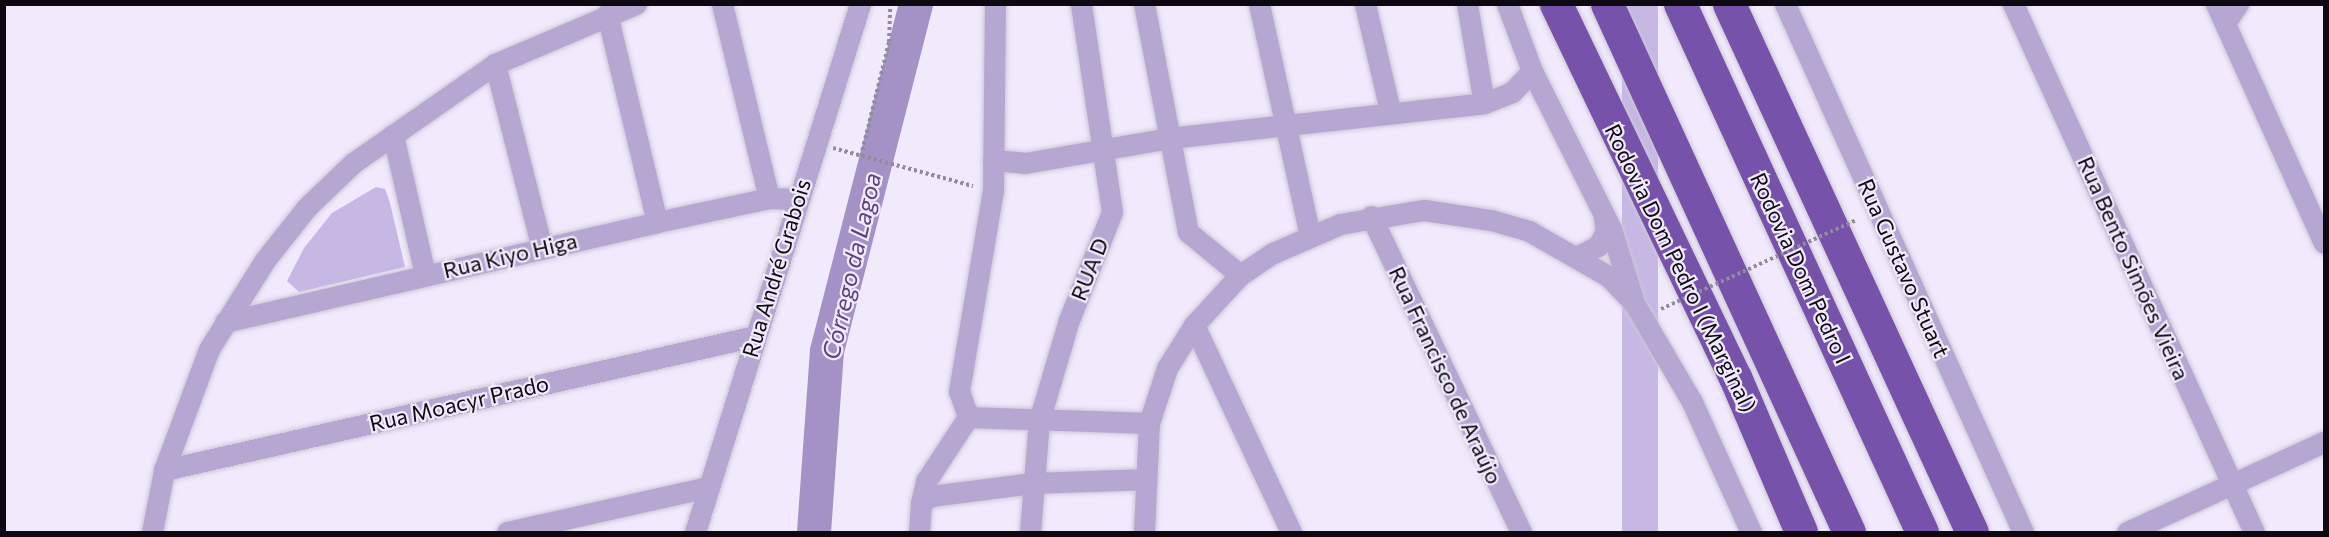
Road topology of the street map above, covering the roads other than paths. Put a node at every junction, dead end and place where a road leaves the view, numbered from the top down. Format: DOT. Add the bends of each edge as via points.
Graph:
graph roads {
  1 [pos="636,4"];
  2 [pos="722,4"];
  3 [pos="860,4"];
  4 [pos="995,4"];
  5 [pos="1081,4"];
  6 [pos="1144,4"];
  7 [pos="1259,4"];
  8 [pos="1365,4"];
  9 [pos="1467,4"];
  10 [pos="1507,4"];
  11 [pos="1556,4"];
  12 [pos="1607,4"];
  13 [pos="1680,4"];
  14 [pos="1729,4"];
  15 [pos="1785,4"];
  16 [pos="2013,4"];
  17 [pos="2238,4"];
  18 [pos="607,14"];
  19 [pos="2221,14"];
  20 [pos="495,64"];
  21 [pos="1532,71"];
  22 [pos="1484,103"];
  23 [pos="1390,111"];
  24 [pos="1284,125"];
  25 [pos="393,135"];
  26 [pos="1169,138"];
  27 [pos="1104,150"];
  28 [pos="993,160"];
  29 [pos="769,198"];
  30 [pos="797,199"];
  31 [pos="2320,214"];
  32 [pos="1604,215"];
  33 [pos="1371,216"];
  34 [pos="657,222"];
  35 [pos="1310,235"];
  36 [pos="2325,243"];
  37 [pos="542,248"];
  38 [pos="1578,256"];
  39 [pos="425,275"];
  40 [pos="1240,275"];
  41 [pos="1634,303"];
  42 [pos="225,322"];
  43 [pos="1194,325"];
  44 [pos="755,336"];
  45 [pos="968,417"];
  46 [pos="1039,421"];
  47 [pos="1149,423"];
  48 [pos="2325,442"];
  49 [pos="164,470"];
  50 [pos="1146,479"];
  51 [pos="1033,483"];
  52 [pos="2232,485"];
  53 [pos="709,488"];
  54 [pos="921,503"];
  55 [pos="152,532"];
  56 [pos="507,532"];
  57 [pos="695,532"];
  58 [pos="919,532"];
  59 [pos="1030,532"];
  60 [pos="1144,532"];
  61 [pos="1291,532"];
  62 [pos="1521,532"];
  63 [pos="1751,532"];
  64 [pos="1801,532"];
  65 [pos="1849,532"];
  66 [pos="1922,532"];
  67 [pos="1972,532"];
  68 [pos="2023,532"];
  69 [pos="2127,532"];
  70 [pos="2254,532"];
  1 -- 18 [label="street"];
  2 -- 29 [label="street"];
  3 -- 30 [label="street, Rua André Grabois"];
  4 -- 28 [label="street"];
  5 -- 27 [label="street, RUA D"];
  6 -- 26 [label="street"];
  7 -- 24 [label="street"];
  8 -- 23 [label="street"];
  9 -- 22 [label="street"];
  10 -- 21 [label="street"];
  11 -- 64 [label="highway, Rodovia Dom Pedro I (Marginal)" via="1735,377"];
  12 -- 65 [label="highway"];
  13 -- 66 [label="highway, Rodovia Dom Pedro I"];
  14 -- 67 [label="highway"];
  15 -- 68 [label="street, Rua Gustavo Stuart"];
  16 -- 52 [label="street, Rua Bento Simões Vieira"];
  17 -- 19 [label="street"];
  18 -- 20 [label="street"];
  18 -- 34 [label="street"];
  19 -- 31 [label="street"];
  20 -- 25 [label="street"];
  20 -- 37 [label="street"];
  21 -- 22 [label="street" via="1512,92"];
  21 -- 32 [label="street"];
  22 -- 23 [label="street"];
  23 -- 24 [label="street"];
  24 -- 26 [label="street"];
  24 -- 35 [label="street"];
  25 -- 39 [label="street"];
  25 -- 42 [label="street" via="353,163 307,207 264,260"];
  26 -- 27 [label="street"];
  26 -- 40 [label="street" via="1188,232"];
  27 -- 28 [label="street" via="1025,163"];
  27 -- 46 [label="street, RUA D" via="1112,212 1069,320"];
  28 -- 45 [label="street" via="993,190 959,391"];
  29 -- 30 [label="street, Rua Kiyo Higa"];
  29 -- 34 [label="street, Rua Kiyo Higa"];
  30 -- 44 [label="street, Rua André Grabois"];
  31 -- 36 [label="street"];
  32 -- 38 [label="street" via="1604,238"];
  32 -- 41 [label="street"];
  33 -- 35 [label="street"];
  33 -- 38 [label="street" via="1424,210 1491,220 1528,231"];
  33 -- 62 [label="street, Rua Francisco de Araújo"];
  34 -- 37 [label="street, Rua Kiyo Higa"];
  35 -- 40 [label="street"];
  37 -- 39 [label="street, Rua Kiyo Higa"];
  38 -- 41 [label="street" via="1608,276"];
  39 -- 42 [label="street, Rua Kiyo Higa"];
  40 -- 43 [label="street"];
  41 -- 63 [label="street" via="1692,402"];
  42 -- 49 [label="street" via="195,384"];
  43 -- 47 [label="street" via="1167,368"];
  43 -- 61 [label="street"];
  44 -- 49 [label="street, Rua Moacyr Prado"];
  44 -- 53 [label="street, Rua André Grabois"];
  45 -- 46 [label="street"];
  45 -- 54 [label="street" via="926,481"];
  46 -- 47 [label="street"];
  46 -- 51 [label="street, RUA D"];
  47 -- 50 [label="street"];
  48 -- 52 [label="street"];
  49 -- 55 [label="street"];
  50 -- 51 [label="street"];
  50 -- 60 [label="street"];
  51 -- 54 [label="street" via="931,496"];
  51 -- 59 [label="street, RUA D"];
  52 -- 69 [label="street"];
  52 -- 70 [label="street, Rua Bento Simões Vieira"];
  53 -- 56 [label="street"];
  53 -- 57 [label="street, Rua André Grabois"];
  54 -- 58 [label="street"];
}
